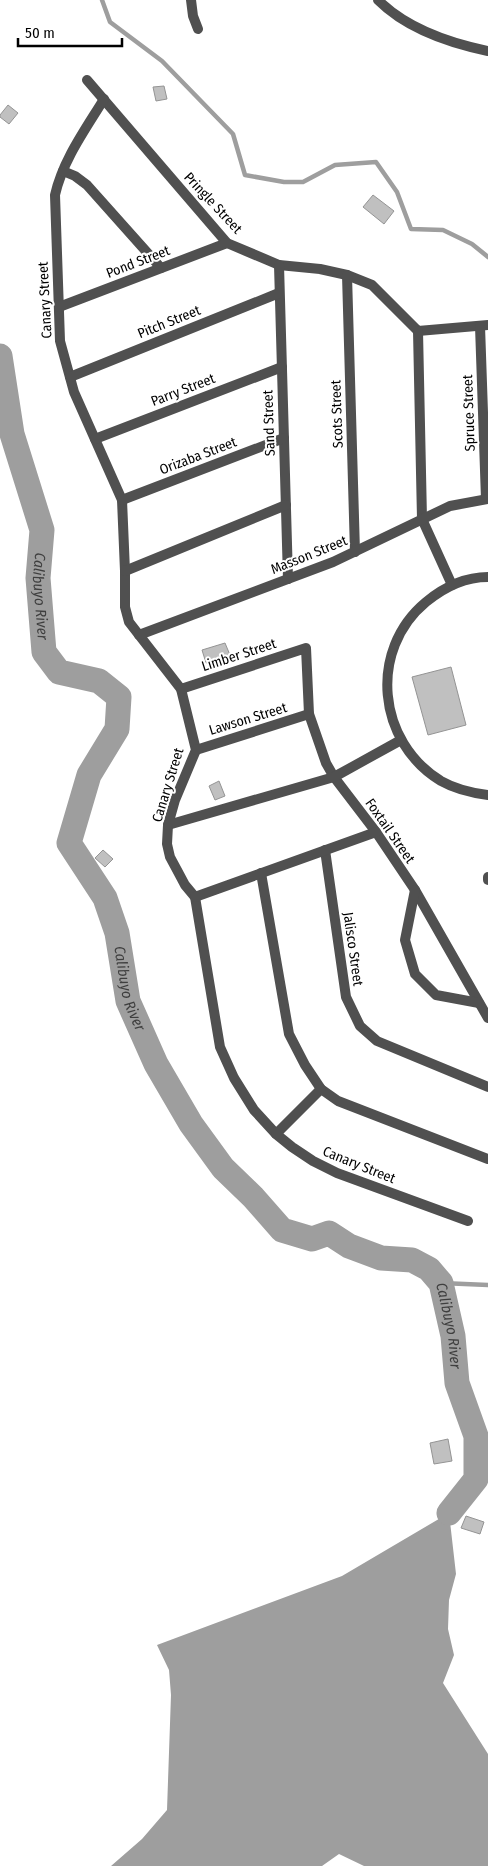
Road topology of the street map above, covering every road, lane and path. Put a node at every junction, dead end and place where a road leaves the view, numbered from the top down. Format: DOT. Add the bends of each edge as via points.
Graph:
graph roads {
  1 [pos="191,0"];
  2 [pos="378,0"];
  3 [pos="198,29"];
  4 [pos="488,51"];
  5 [pos="87,80"];
  6 [pos="104,99"];
  7 [pos="63,171"];
  8 [pos="227,243"];
  9 [pos="279,265"];
  10 [pos="161,268"];
  11 [pos="347,275"];
  12 [pos="279,293"];
  13 [pos="59,307"];
  14 [pos="484,325"];
  15 [pos="418,331"];
  16 [pos="282,367"];
  17 [pos="70,377"];
  18 [pos="486,435"];
  19 [pos="284,438"];
  20 [pos="95,439"];
  21 [pos="487,499"];
  22 [pos="122,500"];
  23 [pos="286,505"];
  24 [pos="422,519"];
  25 [pos="355,552"];
  26 [pos="125,571"];
  27 [pos="488,577"];
  28 [pos="288,579"];
  29 [pos="452,585"];
  30 [pos="139,635"];
  31 [pos="306,648"];
  32 [pos="181,689"];
  33 [pos="309,714"];
  34 [pos="401,740"];
  35 [pos="196,750"];
  36 [pos="334,777"];
  37 [pos="488,795"];
  38 [pos="168,825"];
  39 [pos="376,832"];
  40 [pos="325,850"];
  41 [pos="261,873"];
  42 [pos="414,890"];
  43 [pos="195,897"];
  44 [pos="478,1003"];
  45 [pos="488,1018"];
  46 [pos="488,1087"];
  47 [pos="321,1089"];
  48 [pos="276,1134"];
  49 [pos="488,1159"];
  50 [pos="468,1221"];
  1 -- 3 [label="street"];
  2 -- 4 [label="street" via="414,27"];
  5 -- 6 [label="street, Pringle Street"];
  6 -- 7 [label="street, Canary Street"];
  6 -- 8 [label="street, Pringle Street"];
  7 -- 10 [label="street" via="87,184"];
  7 -- 13 [label="street, Canary Street" via="55,195"];
  8 -- 9 [label="street, Pringle Street"];
  8 -- 10 [label="street, Pond Street"];
  9 -- 11 [label="street, Pringle Street"];
  9 -- 12 [label="street, Sand Street"];
  10 -- 13 [label="street, Pond Street"];
  11 -- 15 [label="street, Pringle Street" via="372,286"];
  11 -- 25 [label="street, Scots Street"];
  12 -- 16 [label="street, Sand Street"];
  12 -- 17 [label="street, Pitch Street"];
  13 -- 17 [label="street, Canary Street" via="60,341"];
  14 -- 15 [label="street"];
  14 -- 18 [label="street, Spruce Street"];
  15 -- 24 [label="street"];
  16 -- 19 [label="street, Sand Street"];
  16 -- 20 [label="street, Parry Street"];
  17 -- 20 [label="street, Canary Street"];
  18 -- 21 [label="street, Spruce Street"];
  19 -- 22 [label="street, Orizaba Street"];
  19 -- 23 [label="street, Sand Street"];
  20 -- 22 [label="street, Canary Street"];
  21 -- 24 [label="street, Masson Street" via="450,506"];
  22 -- 26 [label="street, Canary Street"];
  23 -- 26 [label="street"];
  23 -- 28 [label="street, Sand Street"];
  24 -- 25 [label="street, Masson Street"];
  24 -- 29 [label="street"];
  25 -- 28 [label="street, Masson Street"];
  26 -- 30 [label="street, Canary Street" via="125,607 129,622"];
  27 -- 29 [label="street"];
  28 -- 30 [label="street, Masson Street"];
  29 -- 34 [label="street" via="418,608 405,624 392,651 386,681 390,712"];
  30 -- 32 [label="street, Canary Street"];
  31 -- 32 [label="street, Limber Street"];
  31 -- 33 [label="street, Foxtail Street"];
  32 -- 35 [label="street, Canary Street"];
  33 -- 35 [label="street, Lawson Street"];
  33 -- 36 [label="street, Foxtail Street"];
  34 -- 36 [label="street"];
  34 -- 37 [label="street" via="422,766 442,781"];
  35 -- 38 [label="street, Canary Street"];
  36 -- 38 [label="street"];
  36 -- 39 [label="street, Foxtail Street"];
  38 -- 43 [label="street, Canary Street" via="170,857"];
  39 -- 40 [label="street"];
  39 -- 42 [label="street, Foxtail Street"];
  40 -- 41 [label="street"];
  40 -- 46 [label="street, Jalisco Street" via="346,997 360,1026 378,1041"];
  41 -- 43 [label="street"];
  41 -- 47 [label="street" via="289,1034"];
  42 -- 44 [label="street, Foxtail Street"];
  42 -- 44 [label="street" via="405,940 414,974 436,995"];
  43 -- 48 [label="street, Canary Street" via="220,1047 244,1095"];
  44 -- 45 [label="street, Foxtail Street"];
  47 -- 48 [label="street"];
  47 -- 49 [label="street" via="338,1101"];
  48 -- 50 [label="street, Canary Street" via="336,1173"];
}
